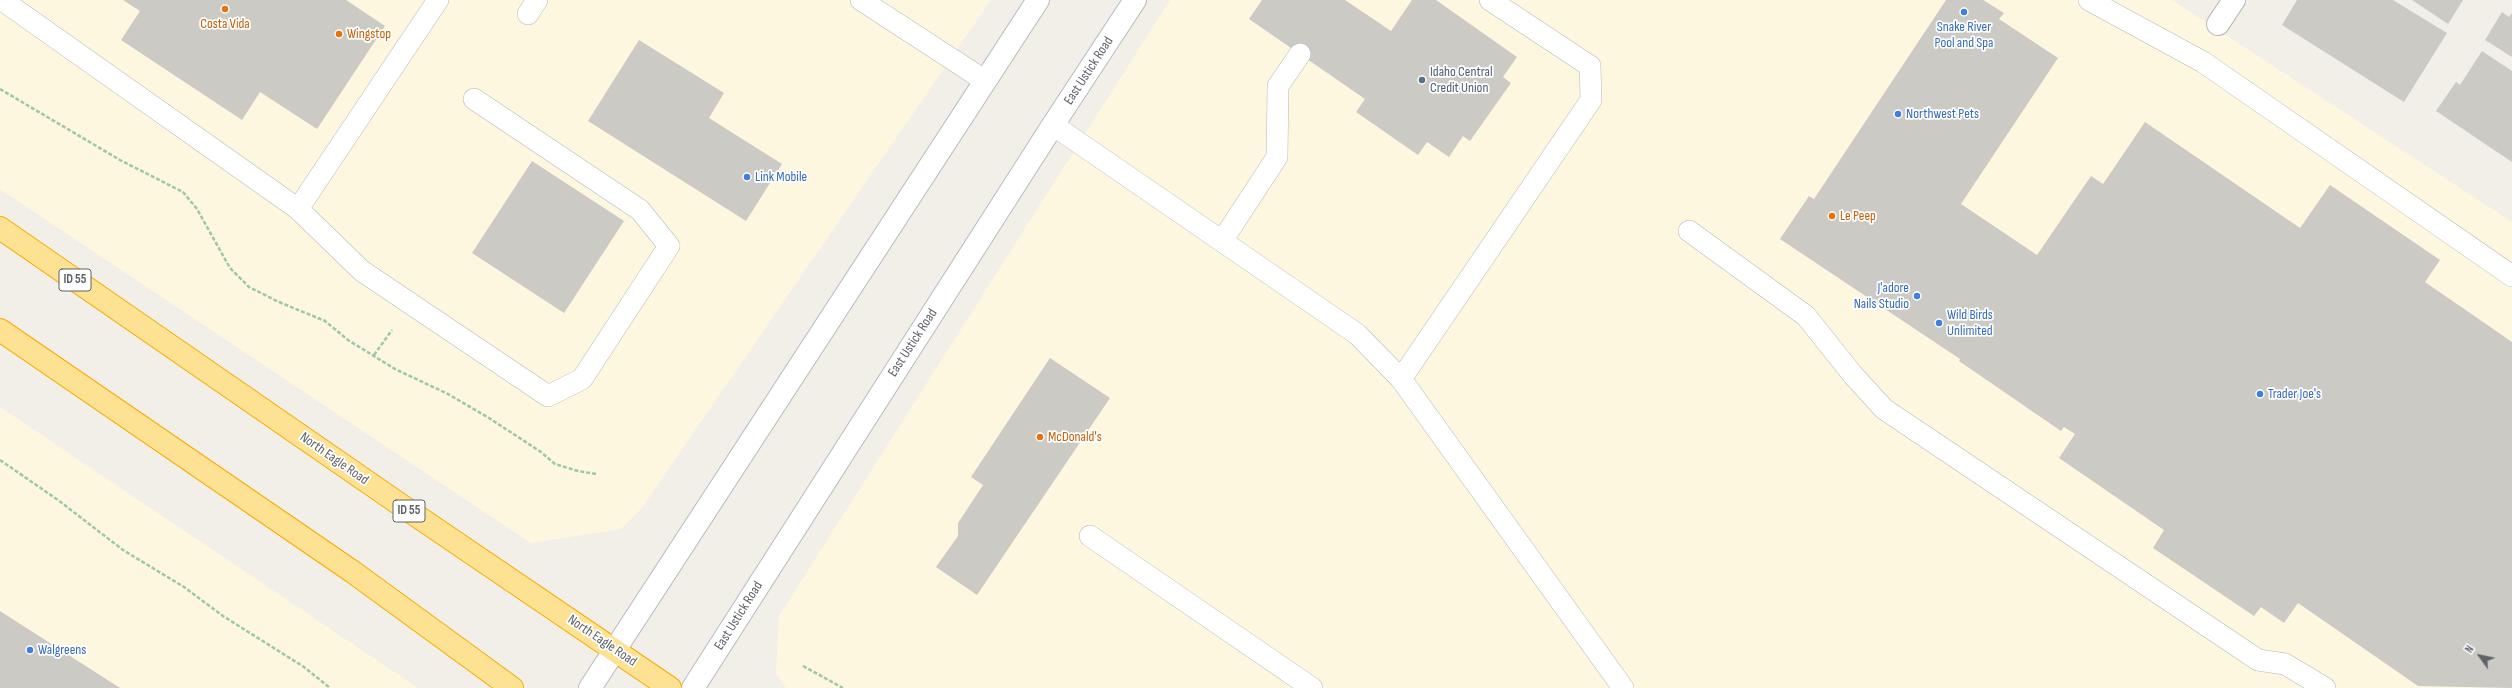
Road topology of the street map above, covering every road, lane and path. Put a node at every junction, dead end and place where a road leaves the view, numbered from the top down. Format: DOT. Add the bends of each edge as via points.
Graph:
graph roads {
  1 [pos="2,0"];
  2 [pos="438,0"];
  3 [pos="861,0"];
  4 [pos="1038,0"];
  5 [pos="1135,0"];
  6 [pos="1490,0"];
  7 [pos="2089,0"];
  8 [pos="2234,0"];
  9 [pos="2218,24"];
  10 [pos="1300,54"];
  11 [pos="984,80"];
  12 [pos="0,89"];
  13 [pos="474,99"];
  14 [pos="1053,125"];
  15 [pos="298,209"];
  16 [pos="0,228"];
  17 [pos="1689,231"];
  18 [pos="1222,241"];
  19 [pos="2512,276"];
  20 [pos="0,330"];
  21 [pos="1401,379"];
  22 [pos="0,460"];
  23 [pos="596,474"];
  24 [pos="1090,536"];
  25 [pos="616,650"];
  26 [pos="803,666"];
  27 [pos="330,688"];
  28 [pos="512,688"];
  29 [pos="590,688"];
  30 [pos="670,688"];
  31 [pos="693,688"];
  32 [pos="844,688"];
  33 [pos="1312,688"];
  34 [pos="1623,688"];
  35 [pos="2325,688"];
  1 -- 15 [label="lane"];
  2 -- 15 [label="lane"];
  3 -- 11 [label="lane"];
  4 -- 11 [label="main road"];
  5 -- 14 [label="main road, East Ustick Road"];
  6 -- 21 [label="lane" via="1590,66 1591,100"];
  7 -- 19 [label="lane" via="2203,62"];
  8 -- 9 [label="main road"];
  10 -- 18 [label="lane" via="1278,86 1277,157"];
  11 -- 25 [label="main road"];
  12 -- 23 [label="path" via="120,160 183,192 197,209 230,268 249,287 325,321 348,340 395,369 448,394 489,418 542,452 555,464"];
  13 -- 15 [label="lane" via="640,210 669,246 582,379 548,396 362,271"];
  14 -- 18 [label="lane"];
  14 -- 31 [label="main road, East Ustick Road"];
  16 -- 25 [label="highway, North Eagle Road / ID 55" via="408,510"];
  17 -- 35 [label="lane" via="1806,316 1884,409 2258,660 2284,664"];
  18 -- 21 [label="lane" via="1357,334"];
  20 -- 28 [label="highway" via="353,572"];
  21 -- 34 [label="lane"];
  22 -- 27 [label="path" via="123,550 304,666"];
  24 -- 33 [label="lane"];
  25 -- 29 [label="main road"];
  25 -- 30 [label="highway, North Eagle Road / ID 55"];
  26 -- 32 [label="path"];
}
